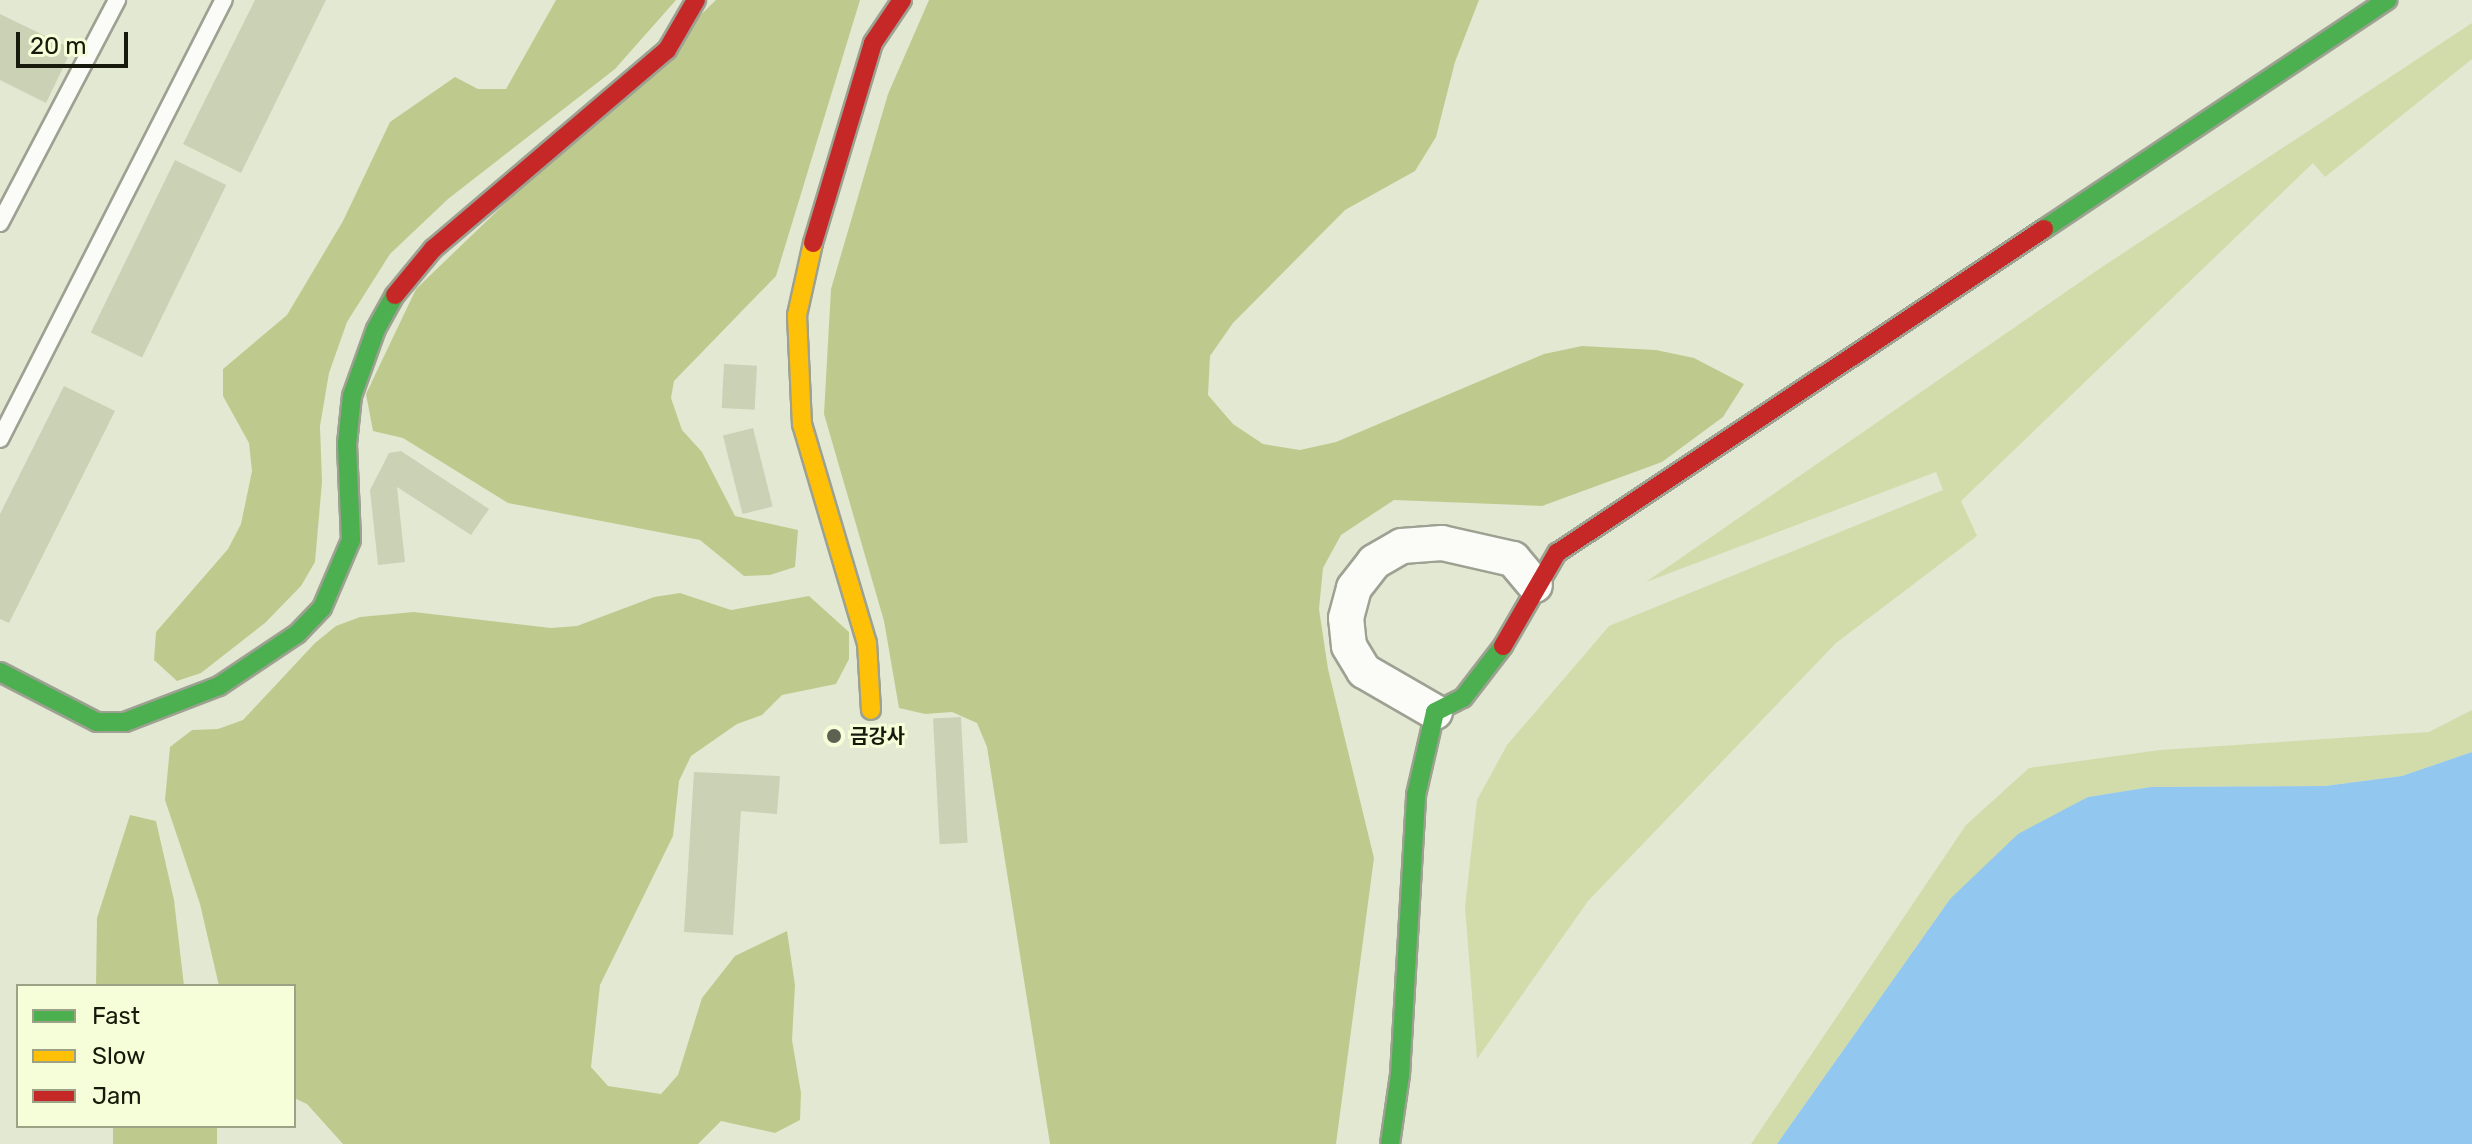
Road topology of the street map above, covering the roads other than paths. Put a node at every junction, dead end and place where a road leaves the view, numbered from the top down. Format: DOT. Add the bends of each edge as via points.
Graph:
graph roads {
  1 [pos="117,0"];
  2 [pos="224,0"];
  3 [pos="696,0"];
  4 [pos="902,0"];
  5 [pos="2388,0"];
  6 [pos="0,223"];
  7 [pos="0,439"];
  8 [pos="1535,585"];
  9 [pos="0,672"];
  10 [pos="871,710"];
  11 [pos="1435,712"];
  12 [pos="1390,1144"];
  1 -- 6 [label="lane"];
  2 -- 7 [label="lane"];
  3 -- 9 [label="street" via="667,50 433,249 403,281 376,329 352,396 347,444 351,540 322,608 297,634 219,686 125,722 97,722"];
  4 -- 10 [label="street" via="873,43 822,204 797,315 802,424 867,643"];
  5 -- 8 [label="street" via="1638,497 1557,553"];
  8 -- 11 [label="street" via="1512,639 1489,671 1463,698"];
  8 -- 11 [label="street" via="1513,559 1442,543 1402,546 1374,562 1354,588 1346,618 1349,646 1364,671"];
  11 -- 12 [label="street" via="1416,795 1400,1075"];
}
